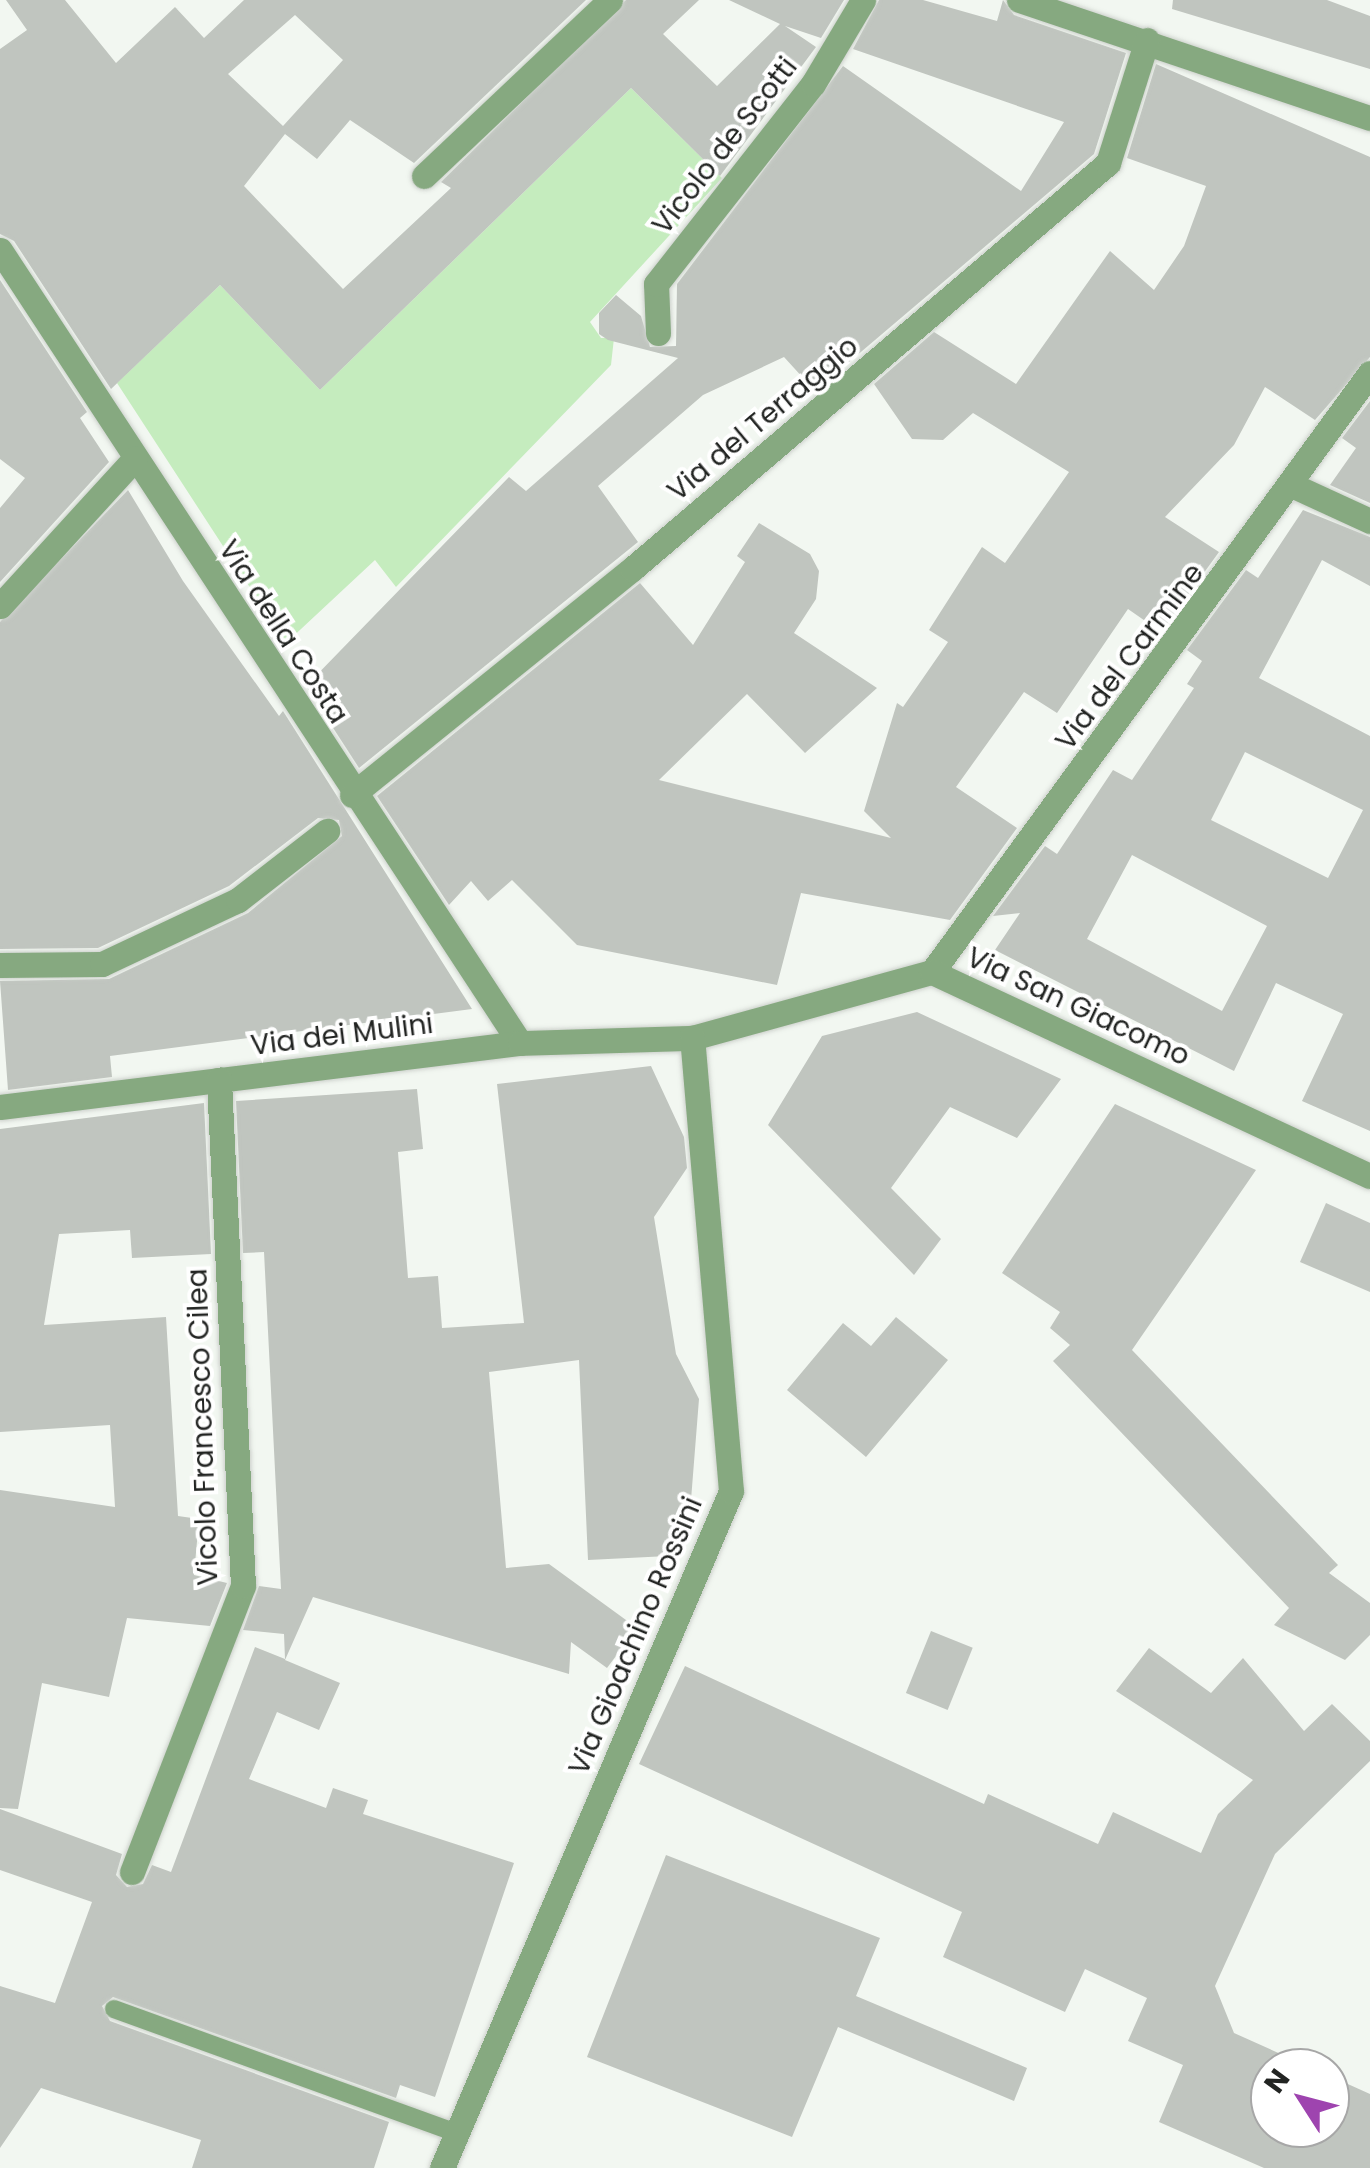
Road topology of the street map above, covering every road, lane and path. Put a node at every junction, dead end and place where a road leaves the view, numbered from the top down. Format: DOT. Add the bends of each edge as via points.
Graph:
graph roads {
  1 [pos="610,0"];
  2 [pos="862,0"];
  3 [pos="1020,0"];
  4 [pos="1148,40"];
  5 [pos="1370,118"];
  6 [pos="424,176"];
  7 [pos="0,250"];
  8 [pos="658,333"];
  9 [pos="1370,373"];
  10 [pos="135,458"];
  11 [pos="1294,486"];
  12 [pos="1370,521"];
  13 [pos="0,606"];
  14 [pos="352,795"];
  15 [pos="327,831"];
  16 [pos="0,965"];
  17 [pos="932,972"];
  18 [pos="692,1038"];
  19 [pos="520,1044"];
  20 [pos="219,1080"];
  21 [pos="0,1107"];
  22 [pos="1370,1176"];
  23 [pos="132,1872"];
  24 [pos="114,2008"];
  25 [pos="457,2133"];
  26 [pos="442,2168"];
  1 -- 6 [label="street"];
  2 -- 8 [label="street, Vicolo de Scotti" via="814,84 656,284"];
  3 -- 4 [label="street"];
  4 -- 5 [label="street"];
  4 -- 14 [label="street, Via del Terraggio" via="1108,163 647,556"];
  7 -- 10 [label="street, Via della Costa"];
  9 -- 11 [label="street, Via del Carmine"];
  10 -- 13 [label="street"];
  10 -- 14 [label="street, Via della Costa"];
  11 -- 12 [label="street"];
  11 -- 17 [label="street, Via del Carmine"];
  14 -- 19 [label="street, Via della Costa"];
  15 -- 16 [label="street" via="238,900 102,964"];
  17 -- 18 [label="street, Via San Giacomo"];
  17 -- 22 [label="street, Via San Giacomo"];
  18 -- 19 [label="street, Via dei Mulini"];
  18 -- 25 [label="street, Via Gioachino Rossini" via="731,1491"];
  19 -- 20 [label="street, Via dei Mulini"];
  20 -- 21 [label="street, Via dei Mulini"];
  20 -- 23 [label="street, Vicolo Francesco Cilea" via="243,1586"];
  24 -- 25 [label="lane"];
  25 -- 26 [label="street, Via Gioachino Rossini"];
}
